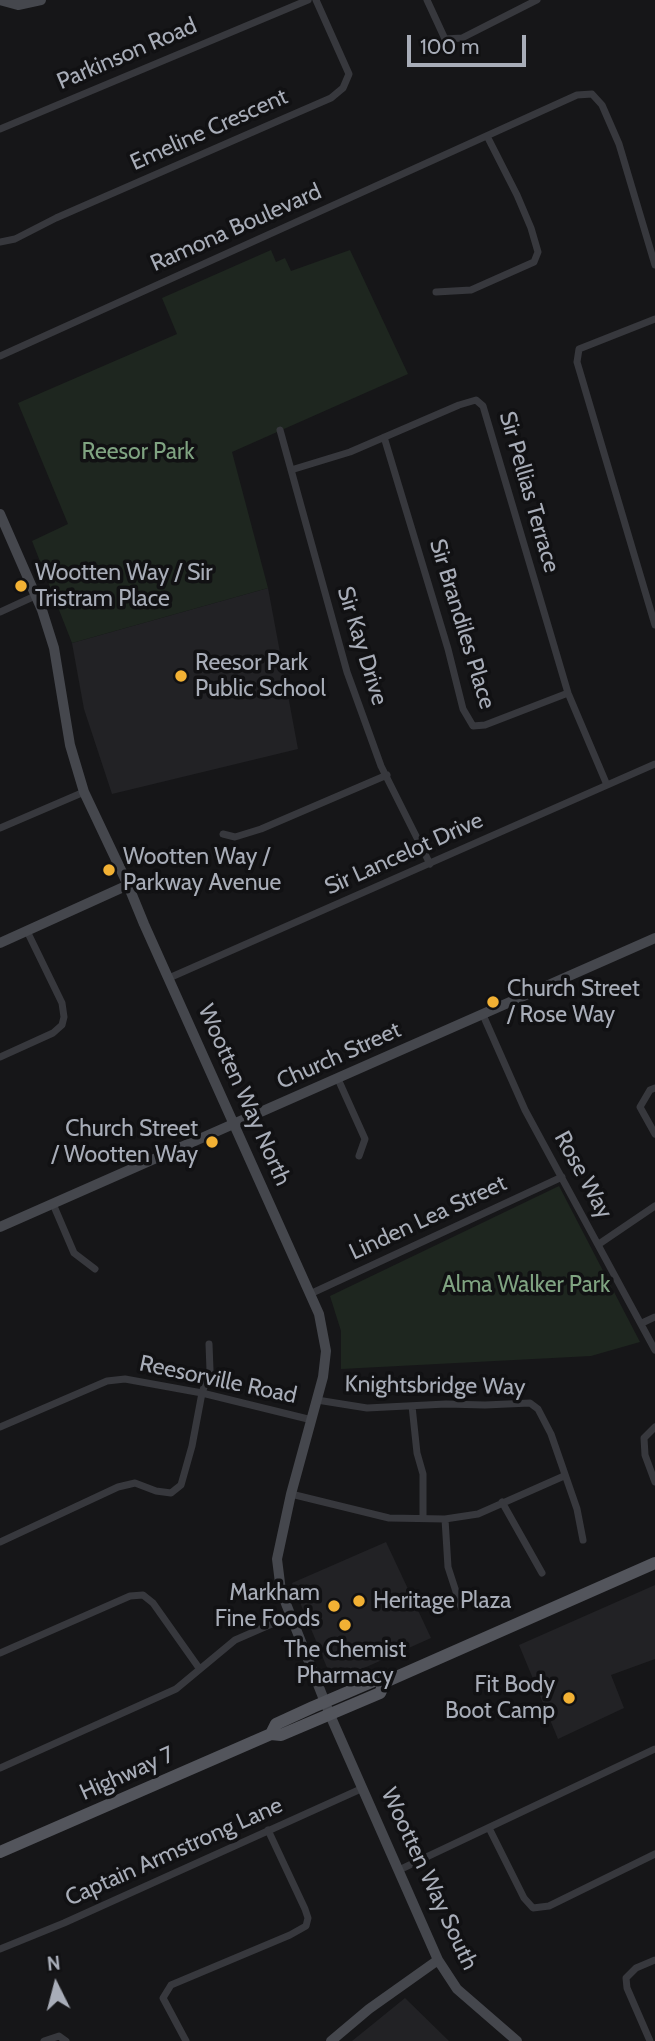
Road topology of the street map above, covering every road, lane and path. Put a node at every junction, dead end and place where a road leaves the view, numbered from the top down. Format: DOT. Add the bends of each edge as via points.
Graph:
graph roads {
  1 [pos="0,0"];
  2 [pos="40,0"];
  3 [pos="308,0"];
  4 [pos="316,0"];
  5 [pos="427,0"];
  6 [pos="537,0"];
  7 [pos="0,130"];
  8 [pos="487,136"];
  9 [pos="0,242"];
  10 [pos="655,265"];
  11 [pos="436,292"];
  12 [pos="655,319"];
  13 [pos="0,356"];
  14 [pos="280,430"];
  15 [pos="384,438"];
  16 [pos="291,470"];
  17 [pos="0,514"];
  18 [pos="36,596"];
  19 [pos="0,612"];
  20 [pos="655,625"];
  21 [pos="568,693"];
  22 [pos="655,764"];
  23 [pos="387,775"];
  24 [pos="607,785"];
  25 [pos="84,792"];
  26 [pos="0,828"];
  27 [pos="223,834"];
  28 [pos="430,864"];
  29 [pos="128,885"];
  30 [pos="27,930"];
  31 [pos="655,938"];
  32 [pos="0,943"];
  33 [pos="169,978"];
  34 [pos="483,1015"];
  35 [pos="0,1057"];
  36 [pos="338,1079"];
  37 [pos="655,1088"];
  38 [pos="234,1124"];
  39 [pos="655,1134"];
  40 [pos="359,1156"];
  41 [pos="562,1177"];
  42 [pos="53,1204"];
  43 [pos="655,1206"];
  44 [pos="0,1227"];
  45 [pos="599,1244"];
  46 [pos="95,1269"];
  47 [pos="310,1294"];
  48 [pos="655,1317"];
  49 [pos="642,1323"];
  50 [pos="209,1344"];
  51 [pos="655,1350"];
  52 [pos="202,1393"];
  53 [pos="317,1400"];
  54 [pos="412,1406"];
  55 [pos="312,1420"];
  56 [pos="0,1427"];
  57 [pos="655,1427"];
  58 [pos="564,1476"];
  59 [pos="655,1482"];
  60 [pos="291,1494"];
  61 [pos="502,1502"];
  62 [pos="422,1518"];
  63 [pos="445,1519"];
  64 [pos="583,1540"];
  65 [pos="0,1542"];
  66 [pos="655,1563"];
  67 [pos="542,1573"];
  68 [pos="461,1607"];
  69 [pos="290,1616"];
  70 [pos="0,1653"];
  71 [pos="199,1668"];
  72 [pos="328,1709"];
  73 [pos="655,1749"];
  74 [pos="0,1768"];
  75 [pos="363,1788"];
  76 [pos="489,1828"];
  77 [pos="268,1830"];
  78 [pos="0,1852"];
  79 [pos="655,1854"];
  80 [pos="399,1870"];
  81 [pos="0,1949"];
  82 [pos="438,1959"];
  83 [pos="655,1960"];
  84 [pos="44,2041"];
  85 [pos="66,2041"];
  86 [pos="186,2041"];
  87 [pos="331,2041"];
  88 [pos="517,2041"];
  89 [pos="650,2041"];
  1 -- 2 [label="street" via="18,5"];
  3 -- 7 [label="street, Parkinson Road"];
  4 -- 9 [label="street, Emeline Crescent" via="349,74 343,88 288,117"];
  5 -- 6 [label="street" via="445,38 462,38"];
  8 -- 10 [label="street" via="577,95 592,94 603,105 619,144"];
  8 -- 11 [label="street" via="517,195 538,252 534,262 471,290"];
  8 -- 13 [label="street, Ramona Boulevard"];
  12 -- 20 [label="street" via="579,349 577,362"];
  14 -- 16 [label="street, Sir Kay Drive"];
  15 -- 16 [label="street, Sir Pellias Terrace"];
  15 -- 21 [label="street, Sir Brandiles Place" via="463,709 473,726"];
  15 -- 21 [label="street, Sir Pellias Terrace" via="476,400 483,406"];
  16 -- 23 [label="street, Sir Kay Drive" via="347,672"];
  17 -- 18 [label="street, Wootten Way North"];
  18 -- 19 [label="street"];
  18 -- 25 [label="street, Wootten Way North" via="54,648 70,745"];
  21 -- 24 [label="street, Sir Pellias Terrace"];
  22 -- 24 [label="street, Sir Lancelot Drive"];
  23 -- 27 [label="street" via="261,829 235,837"];
  23 -- 28 [label="street, Sir Kay Drive"];
  24 -- 28 [label="street, Sir Lancelot Drive"];
  25 -- 26 [label="street"];
  25 -- 29 [label="street, Wootten Way North"];
  28 -- 33 [label="street, Sir Lancelot Drive"];
  29 -- 30 [label="street"];
  29 -- 33 [label="street, Wootten Way North"];
  30 -- 32 [label="street"];
  30 -- 35 [label="street" via="62,1003 64,1017 53,1033"];
  31 -- 34 [label="street, Church Street"];
  33 -- 38 [label="street, Wootten Way North"];
  34 -- 36 [label="street, Church Street"];
  34 -- 41 [label="street, Rose Way" via="525,1110"];
  36 -- 38 [label="street, Church Street"];
  36 -- 40 [label="street" via="365,1139"];
  37 -- 39 [label="street" via="640,1107"];
  38 -- 42 [label="street, Church Street"];
  38 -- 47 [label="street, Wootten Way North"];
  41 -- 45 [label="street, Rose Way"];
  41 -- 47 [label="street, Linden Lea Street"];
  42 -- 44 [label="street, Church Street"];
  42 -- 46 [label="street" via="74,1253"];
  43 -- 45 [label="street"];
  45 -- 49 [label="street, Rose Way"];
  47 -- 53 [label="street, Wootten Way North" via="326,1351"];
  48 -- 49 [label="street"];
  49 -- 51 [label="street, Rose Way"];
  50 -- 52 [label="street" via="210,1370"];
  52 -- 55 [label="street, Reesorville Road"];
  52 -- 56 [label="street, Reesorville Road" via="125,1379 107,1381"];
  52 -- 65 [label="street" via="181,1485 171,1493 135,1483 118,1487"];
  53 -- 54 [label="street, Knightsbridge Way" via="367,1408"];
  53 -- 55 [label="street, Wootten Way North"];
  54 -- 58 [label="street, Knightsbridge Way" via="530,1403 551,1434"];
  54 -- 62 [label="street" via="423,1474"];
  55 -- 60 [label="street, Wootten Way North"];
  57 -- 59 [label="street" via="644,1437"];
  58 -- 61 [label="street"];
  58 -- 64 [label="street, Knightsbridge Way"];
  60 -- 62 [label="street" via="389,1518"];
  60 -- 69 [label="street, Wootten Way North" via="277,1559"];
  61 -- 63 [label="street" via="478,1514"];
  61 -- 67 [label="street"];
  62 -- 63 [label="street"];
  63 -- 68 [label="street" via="448,1567"];
  66 -- 72 [label="main road, Highway 7" via="385,1682 380,1693"];
  69 -- 71 [label="street" via="235,1640"];
  69 -- 72 [label="street, Wootten Way North"];
  70 -- 71 [label="street" via="130,1596 143,1595"];
  71 -- 74 [label="street" via="176,1689"];
  72 -- 75 [label="street, Wootten Way South"];
  72 -- 78 [label="main road, Highway 7" via="281,1735 271,1734"];
  73 -- 76 [label="street"];
  75 -- 77 [label="street, Captain Armstrong Lane"];
  75 -- 80 [label="street, Wootten Way South"];
  76 -- 79 [label="street" via="533,1908 549,1906"];
  76 -- 80 [label="street"];
  77 -- 81 [label="street, Captain Armstrong Lane"];
  77 -- 86 [label="street" via="305,1909 306,1926 171,1986 163,1998"];
  80 -- 82 [label="street, Wootten Way South"];
  82 -- 87 [label="street"];
  82 -- 88 [label="street, Wootten Way South" via="457,1989"];
  83 -- 89 [label="street" via="626,1978"];
  84 -- 85 [label="street" via="59,2036"];
}
